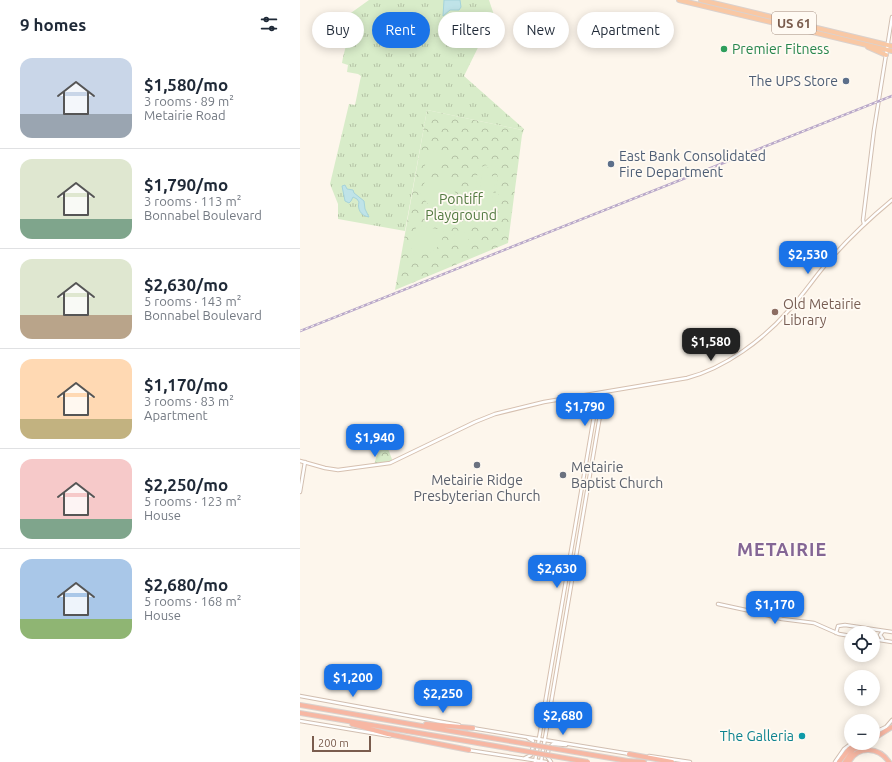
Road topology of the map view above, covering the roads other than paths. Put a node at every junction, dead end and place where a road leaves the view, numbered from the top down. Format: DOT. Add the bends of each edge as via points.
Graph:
graph roads {
  1 [pos="679,0"];
  2 [pos="700,0"];
  3 [pos="892,17"];
  4 [pos="762,18"];
  5 [pos="842,34"];
  6 [pos="827,35"];
  7 [pos="865,44"];
  8 [pos="890,49"];
  9 [pos="886,55"];
  10 [pos="892,200"];
  11 [pos="864,224"];
  12 [pos="604,392"];
  13 [pos="598,393"];
  14 [pos="300,461"];
  15 [pos="305,462"];
  16 [pos="300,492"];
  17 [pos="718,604"];
  18 [pos="883,631"];
  19 [pos="892,632"];
  20 [pos="836,633"];
  21 [pos="844,635"];
  22 [pos="880,640"];
  23 [pos="891,642"];
  24 [pos="300,696"];
  25 [pos="300,705"];
  26 [pos="300,713"];
  27 [pos="892,720"];
  28 [pos="300,721"];
  29 [pos="344,721"];
  30 [pos="395,721"];
  31 [pos="892,727"];
  32 [pos="473,728"];
  33 [pos="880,730"];
  34 [pos="880,735"];
  35 [pos="526,737"];
  36 [pos="539,739"];
  37 [pos="545,740"];
  38 [pos="578,746"];
  39 [pos="844,749"];
  40 [pos="469,750"];
  41 [pos="848,750"];
  42 [pos="853,750"];
  43 [pos="629,754"];
  44 [pos="523,758"];
  45 [pos="535,761"];
  46 [pos="541,762"];
  47 [pos="546,762"];
  48 [pos="551,762"];
  49 [pos="588,762"];
  50 [pos="632,762"];
  51 [pos="644,762"];
  52 [pos="672,762"];
  53 [pos="690,762"];
  54 [pos="835,762"];
  55 [pos="838,762"];
  56 [pos="845,762"];
  57 [pos="849,762"];
  58 [pos="889,762"];
  1 -- 4 [label="highway, US 61"];
  2 -- 4 [label="highway, US 61"];
  3 -- 8 [label="main road"];
  4 -- 5 [label="highway, US 61"];
  4 -- 6 [label="highway, US 61"];
  5 -- 6 [label="highway"];
  5 -- 8 [label="highway, US 61"];
  6 -- 7 [label="highway, US 61"];
  7 -- 8 [label="highway, US 61"];
  7 -- 9 [label="highway"];
  8 -- 9 [label="main road"];
  9 -- 11 [label="main road" via="866,186"];
  10 -- 11 [label="main road"];
  11 -- 12 [label="main road" via="827,263 788,312 755,342 731,358 697,376"];
  12 -- 13 [label="main road"];
  12 -- 37 [label="main road"];
  13 -- 15 [label="main road" via="533,404 496,414 390,463 338,470"];
  13 -- 36 [label="main road"];
  14 -- 15 [label="main road"];
  15 -- 16 [label="main road"];
  17 -- 20 [label="main road" via="775,618 814,623"];
  18 -- 19 [label="main road"];
  18 -- 20 [label="main road" via="845,625 838,626"];
  18 -- 23 [label="main road" via="880,638"];
  20 -- 21 [label="main road"];
  22 -- 23 [label="main road"];
  24 -- 32 [label="main road"];
  25 -- 30 [label="highway"];
  26 -- 29 [label="highway"];
  27 -- 33 [label="main road"];
  28 -- 40 [label="main road"];
  29 -- 40 [label="highway" via="368,729"];
  29 -- 49 [label="highway, bridge"];
  30 -- 32 [label="highway"];
  30 -- 50 [label="highway, bridge"];
  31 -- 34 [label="highway"];
  32 -- 35 [label="main road"];
  35 -- 36 [label="main road"];
  35 -- 44 [label="main road" via="533,741 533,746 531,755"];
  36 -- 37 [label="main road"];
  36 -- 45 [label="main road"];
  37 -- 38 [label="main road"];
  37 -- 46 [label="main road"];
  38 -- 43 [label="main road"];
  38 -- 48 [label="main road" via="553,744 549,748 548,756"];
  39 -- 54 [label="main road"];
  40 -- 44 [label="main road"];
  41 -- 55 [label="highway"];
  42 -- 56 [label="highway"];
  43 -- 52 [label="highway"];
  43 -- 53 [label="main road"];
  44 -- 45 [label="main road"];
  45 -- 46 [label="main road"];
  46 -- 47 [label="main road"];
  50 -- 51 [label="highway"];
  57 -- 58 [label="highway" via="854,755 865,750 877,751"];
}
